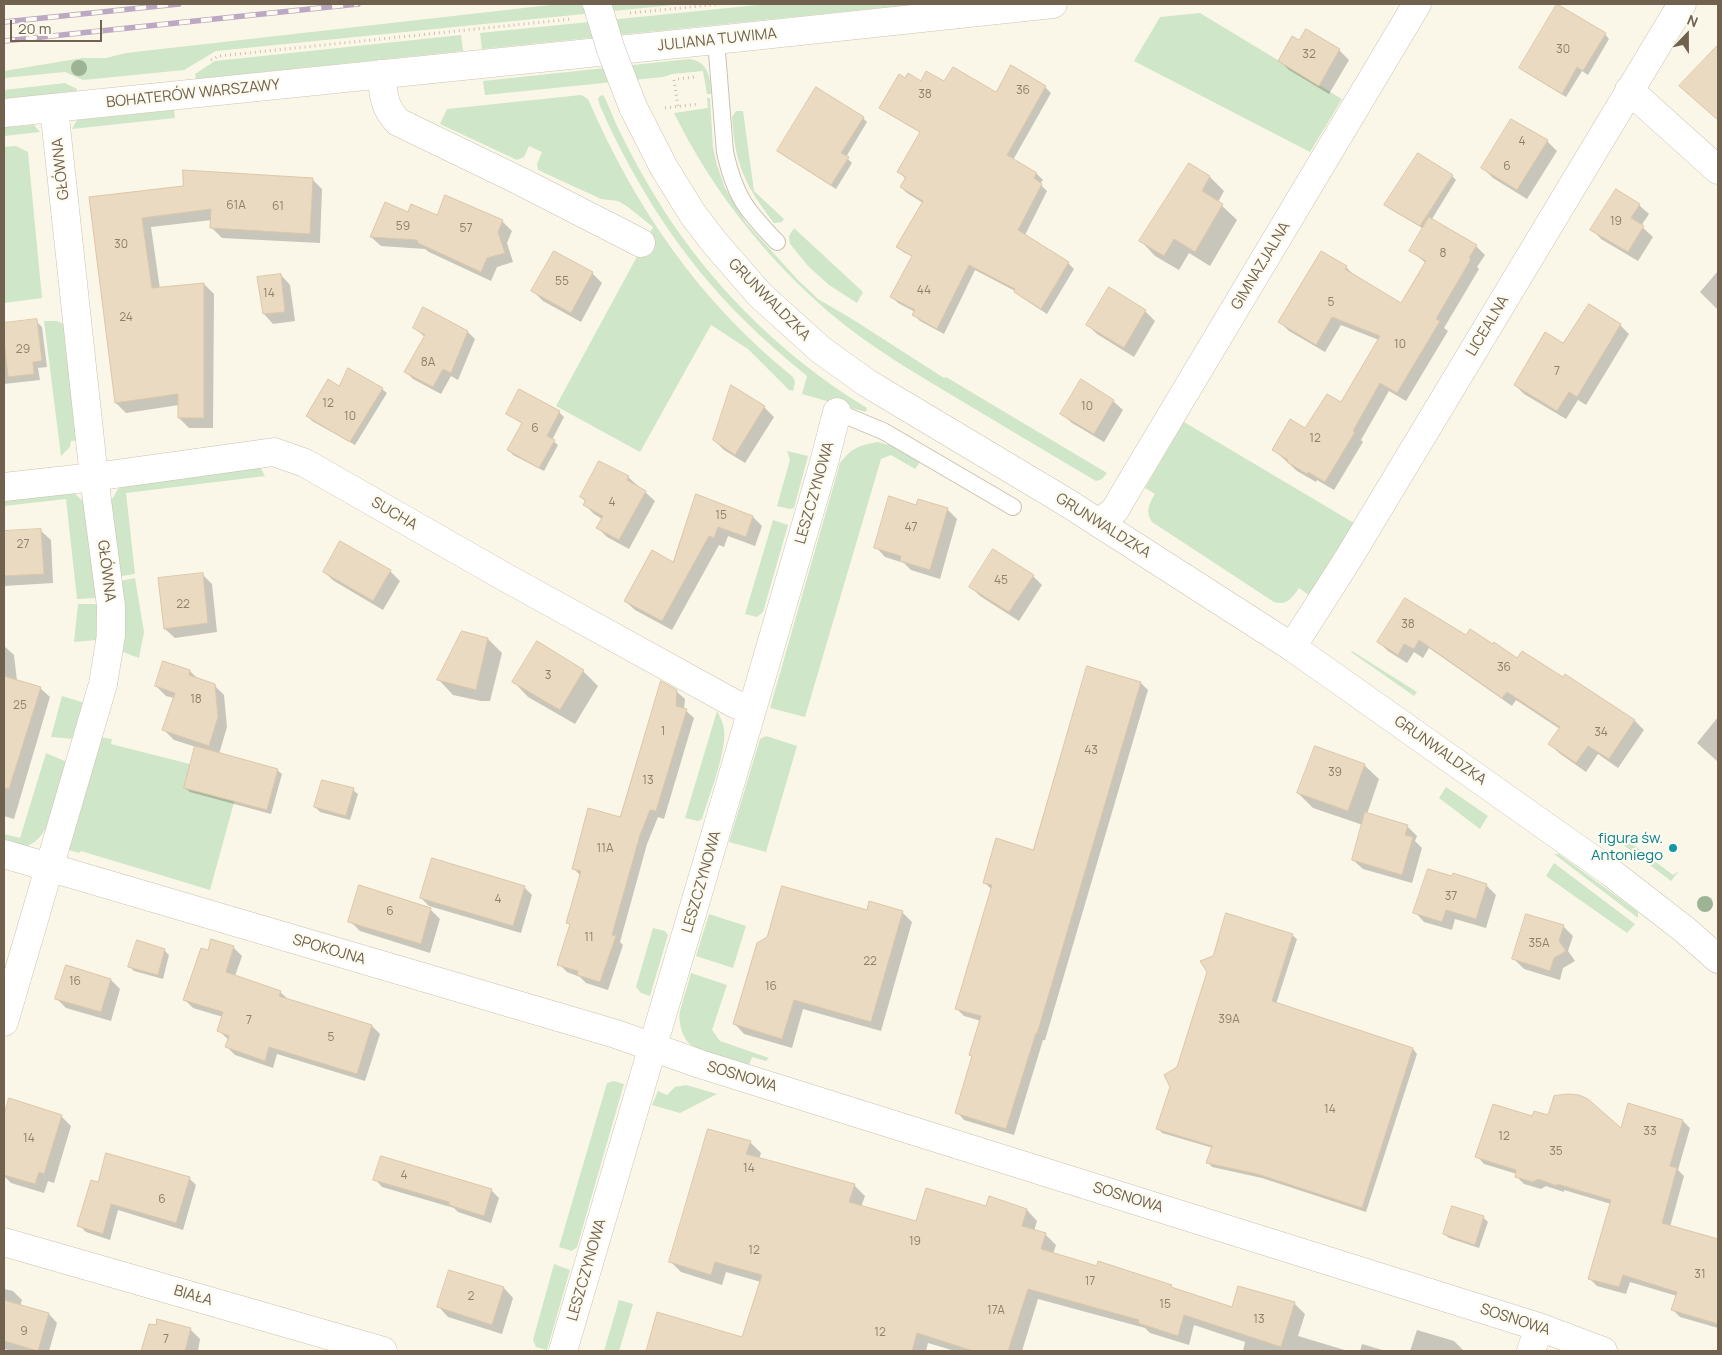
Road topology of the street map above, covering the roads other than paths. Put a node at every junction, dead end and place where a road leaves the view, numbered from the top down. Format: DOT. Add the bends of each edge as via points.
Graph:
graph roads {
  1 [pos="598,4"];
  2 [pos="1053,4"];
  3 [pos="1418,4"];
  4 [pos="1682,4"];
  5 [pos="716,40"];
  6 [pos="381,74"];
  7 [pos="1629,90"];
  8 [pos="54,108"];
  9 [pos="4,113"];
  10 [pos="1718,170"];
  11 [pos="640,242"];
  12 [pos="777,242"];
  13 [pos="837,412"];
  14 [pos="94,477"];
  15 [pos="4,487"];
  16 [pos="1013,507"];
  17 [pos="1099,523"];
  18 [pos="1292,647"];
  19 [pos="752,710"];
  20 [pos="4,854"];
  21 [pos="49,867"];
  22 [pos="1718,959"];
  23 [pos="4,1022"];
  24 [pos="653,1046"];
  25 [pos="4,1242"];
  26 [pos="1535,1339"];
  27 [pos="382,1351"];
  28 [pos="564,1351"];
  29 [pos="1603,1351"];
  1 -- 17 [label="street, GRUNWALDZKA, bridge" via="633,107 663,166 692,213 744,278 791,324 867,383"];
  2 -- 5 [label="street, JULIANA TUWIMA"];
  3 -- 17 [label="street, GIMNAZJALNA" via="1126,491 1114,510"];
  4 -- 7 [label="street, LICEALNA"];
  5 -- 6 [label="street, JULIANA TUWIMA"];
  5 -- 12 [label="lane" via="729,169 742,202"];
  6 -- 8 [label="street, BOHATERÓW WARSZAWY"];
  6 -- 11 [label="street" via="384,101 398,122"];
  7 -- 10 [label="street"];
  7 -- 18 [label="street, LICEALNA"];
  8 -- 9 [label="street, BOHATERÓW WARSZAWY"];
  8 -- 14 [label="street, GŁÓWNA"];
  13 -- 16 [label="lane" via="883,431"];
  13 -- 19 [label="street, LESZCZYNOWA"];
  14 -- 15 [label="street, SUCHA"];
  14 -- 19 [label="street, SUCHA" via="265,453 286,455 735,704"];
  14 -- 21 [label="street, GŁÓWNA" via="112,635 102,684"];
  17 -- 18 [label="street, GRUNWALDZKA"];
  18 -- 22 [label="street, GRUNWALDZKA" via="1609,871"];
  19 -- 24 [label="street, LESZCZYNOWA"];
  20 -- 21 [label="street, SPOKOJNA"];
  21 -- 23 [label="street, GŁÓWNA"];
  21 -- 24 [label="street, SPOKOJNA"];
  24 -- 26 [label="street, SOSNOWA"];
  24 -- 28 [label="street, LESZCZYNOWA"];
  25 -- 27 [label="street, BIAŁA"];
  26 -- 29 [label="street, SOSNOWA"];
}
